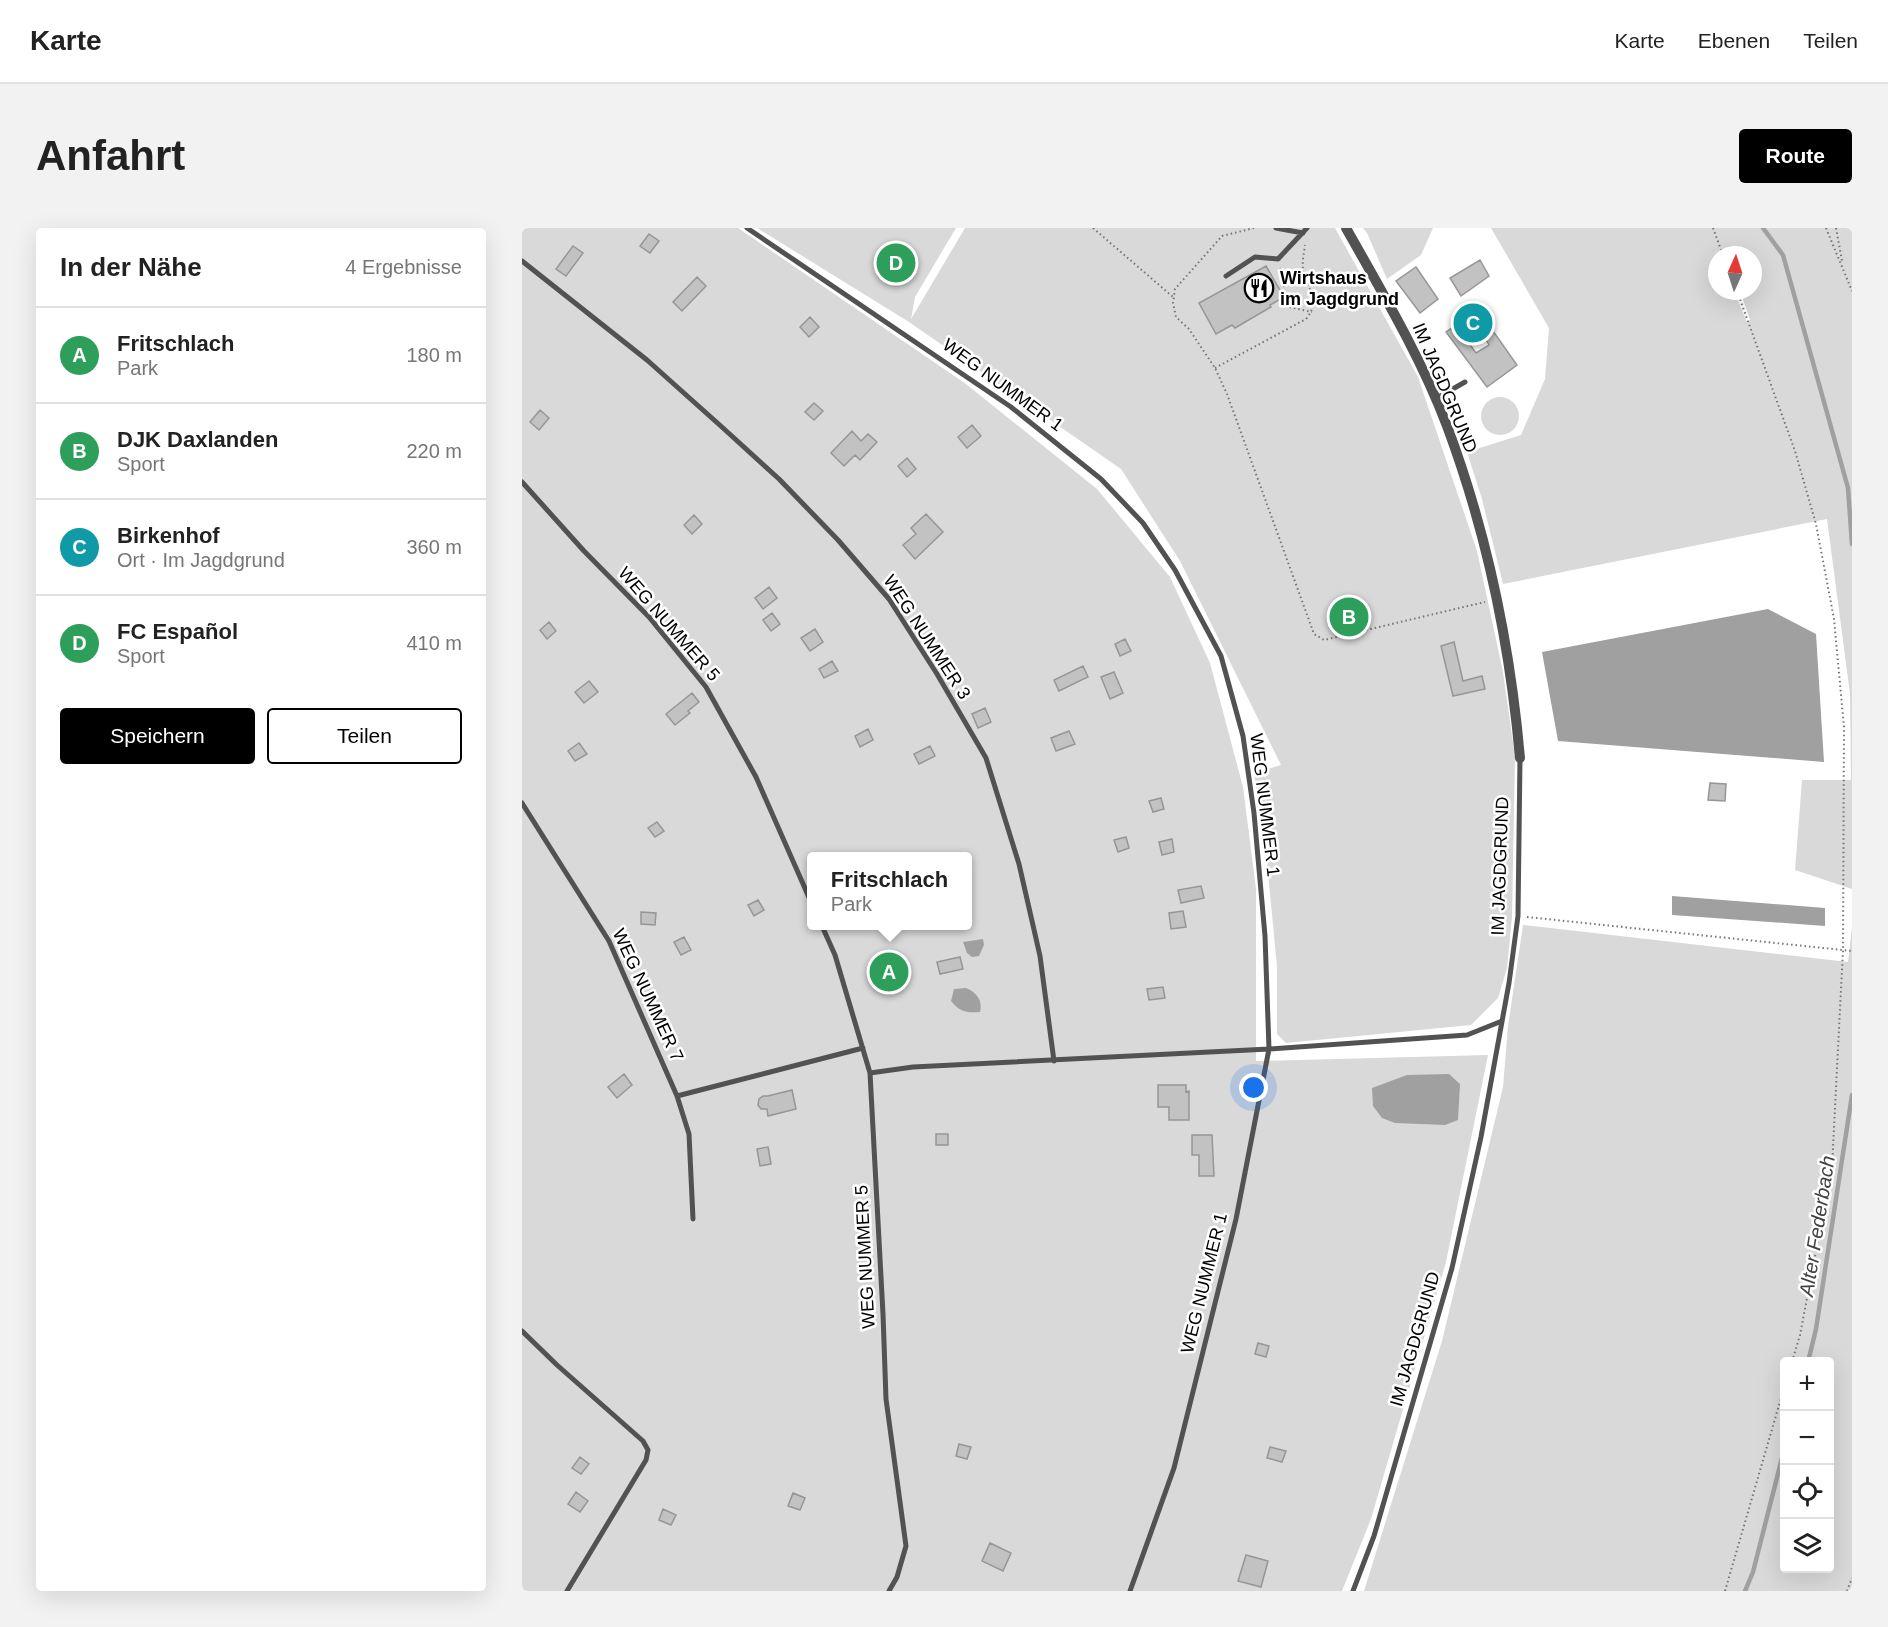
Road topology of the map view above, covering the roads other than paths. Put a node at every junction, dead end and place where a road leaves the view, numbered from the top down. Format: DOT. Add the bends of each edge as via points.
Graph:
graph roads {
  1 [pos="747,228"];
  2 [pos="1276,228"];
  3 [pos="1346,228"];
  4 [pos="1305,230"];
  5 [pos="522,261"];
  6 [pos="1226,276"];
  7 [pos="1465,382"];
  8 [pos="1435,399"];
  9 [pos="522,482"];
  10 [pos="1520,758"];
  11 [pos="522,803"];
  12 [pos="807,893"];
  13 [pos="824,930"];
  14 [pos="1502,1021"];
  15 [pos="863,1048"];
  16 [pos="1269,1049"];
  17 [pos="1054,1061"];
  18 [pos="870,1073"];
  19 [pos="677,1096"];
  20 [pos="693,1219"];
  21 [pos="522,1331"];
  22 [pos="567,1591"];
  23 [pos="889,1591"];
  24 [pos="1130,1591"];
  25 [pos="1353,1591"];
  1 -- 16 [label="lane, WEG NUMMER 1" via="1011,406 1101,478 1143,523 1175,570 1221,656 1243,736 1265,936"];
  2 -- 4 [label="lane"];
  3 -- 8 [label="street, IM JAGDGRUND" via="1399,322"];
  4 -- 6 [label="lane" via="1278,259 1255,257"];
  5 -- 17 [label="lane, WEG NUMMER 3" via="647,360 723,428 838,540 889,599 986,758 1019,864 1040,956"];
  7 -- 8 [label="lane"];
  8 -- 10 [label="street, IM JAGDGRUND" via="1484,539 1498,598 1515,695"];
  9 -- 12 [label="lane, WEG NUMMER 5" via="649,617 706,687 756,777"];
  10 -- 14 [label="lane, IM JAGDGRUND" via="1518,916"];
  11 -- 19 [label="lane, WEG NUMMER 7" via="609,940"];
  13 -- 15 [label="lane, WEG NUMMER 5"];
  14 -- 16 [label="lane" via="1467,1035"];
  14 -- 25 [label="lane, IM JAGDGRUND" via="1452,1268 1374,1536"];
  15 -- 18 [label="lane, WEG NUMMER 5"];
  15 -- 19 [label="lane"];
  16 -- 17 [label="lane"];
  16 -- 24 [label="lane, WEG NUMMER 1" via="1236,1219 1176,1457"];
  17 -- 18 [label="lane" via="913,1067"];
  18 -- 23 [label="lane, WEG NUMMER 5" via="886,1399 906,1546"];
  19 -- 20 [label="lane, WEG NUMMER 7" via="689,1134"];
  21 -- 22 [label="lane" via="648,1450 646,1460"];
}
